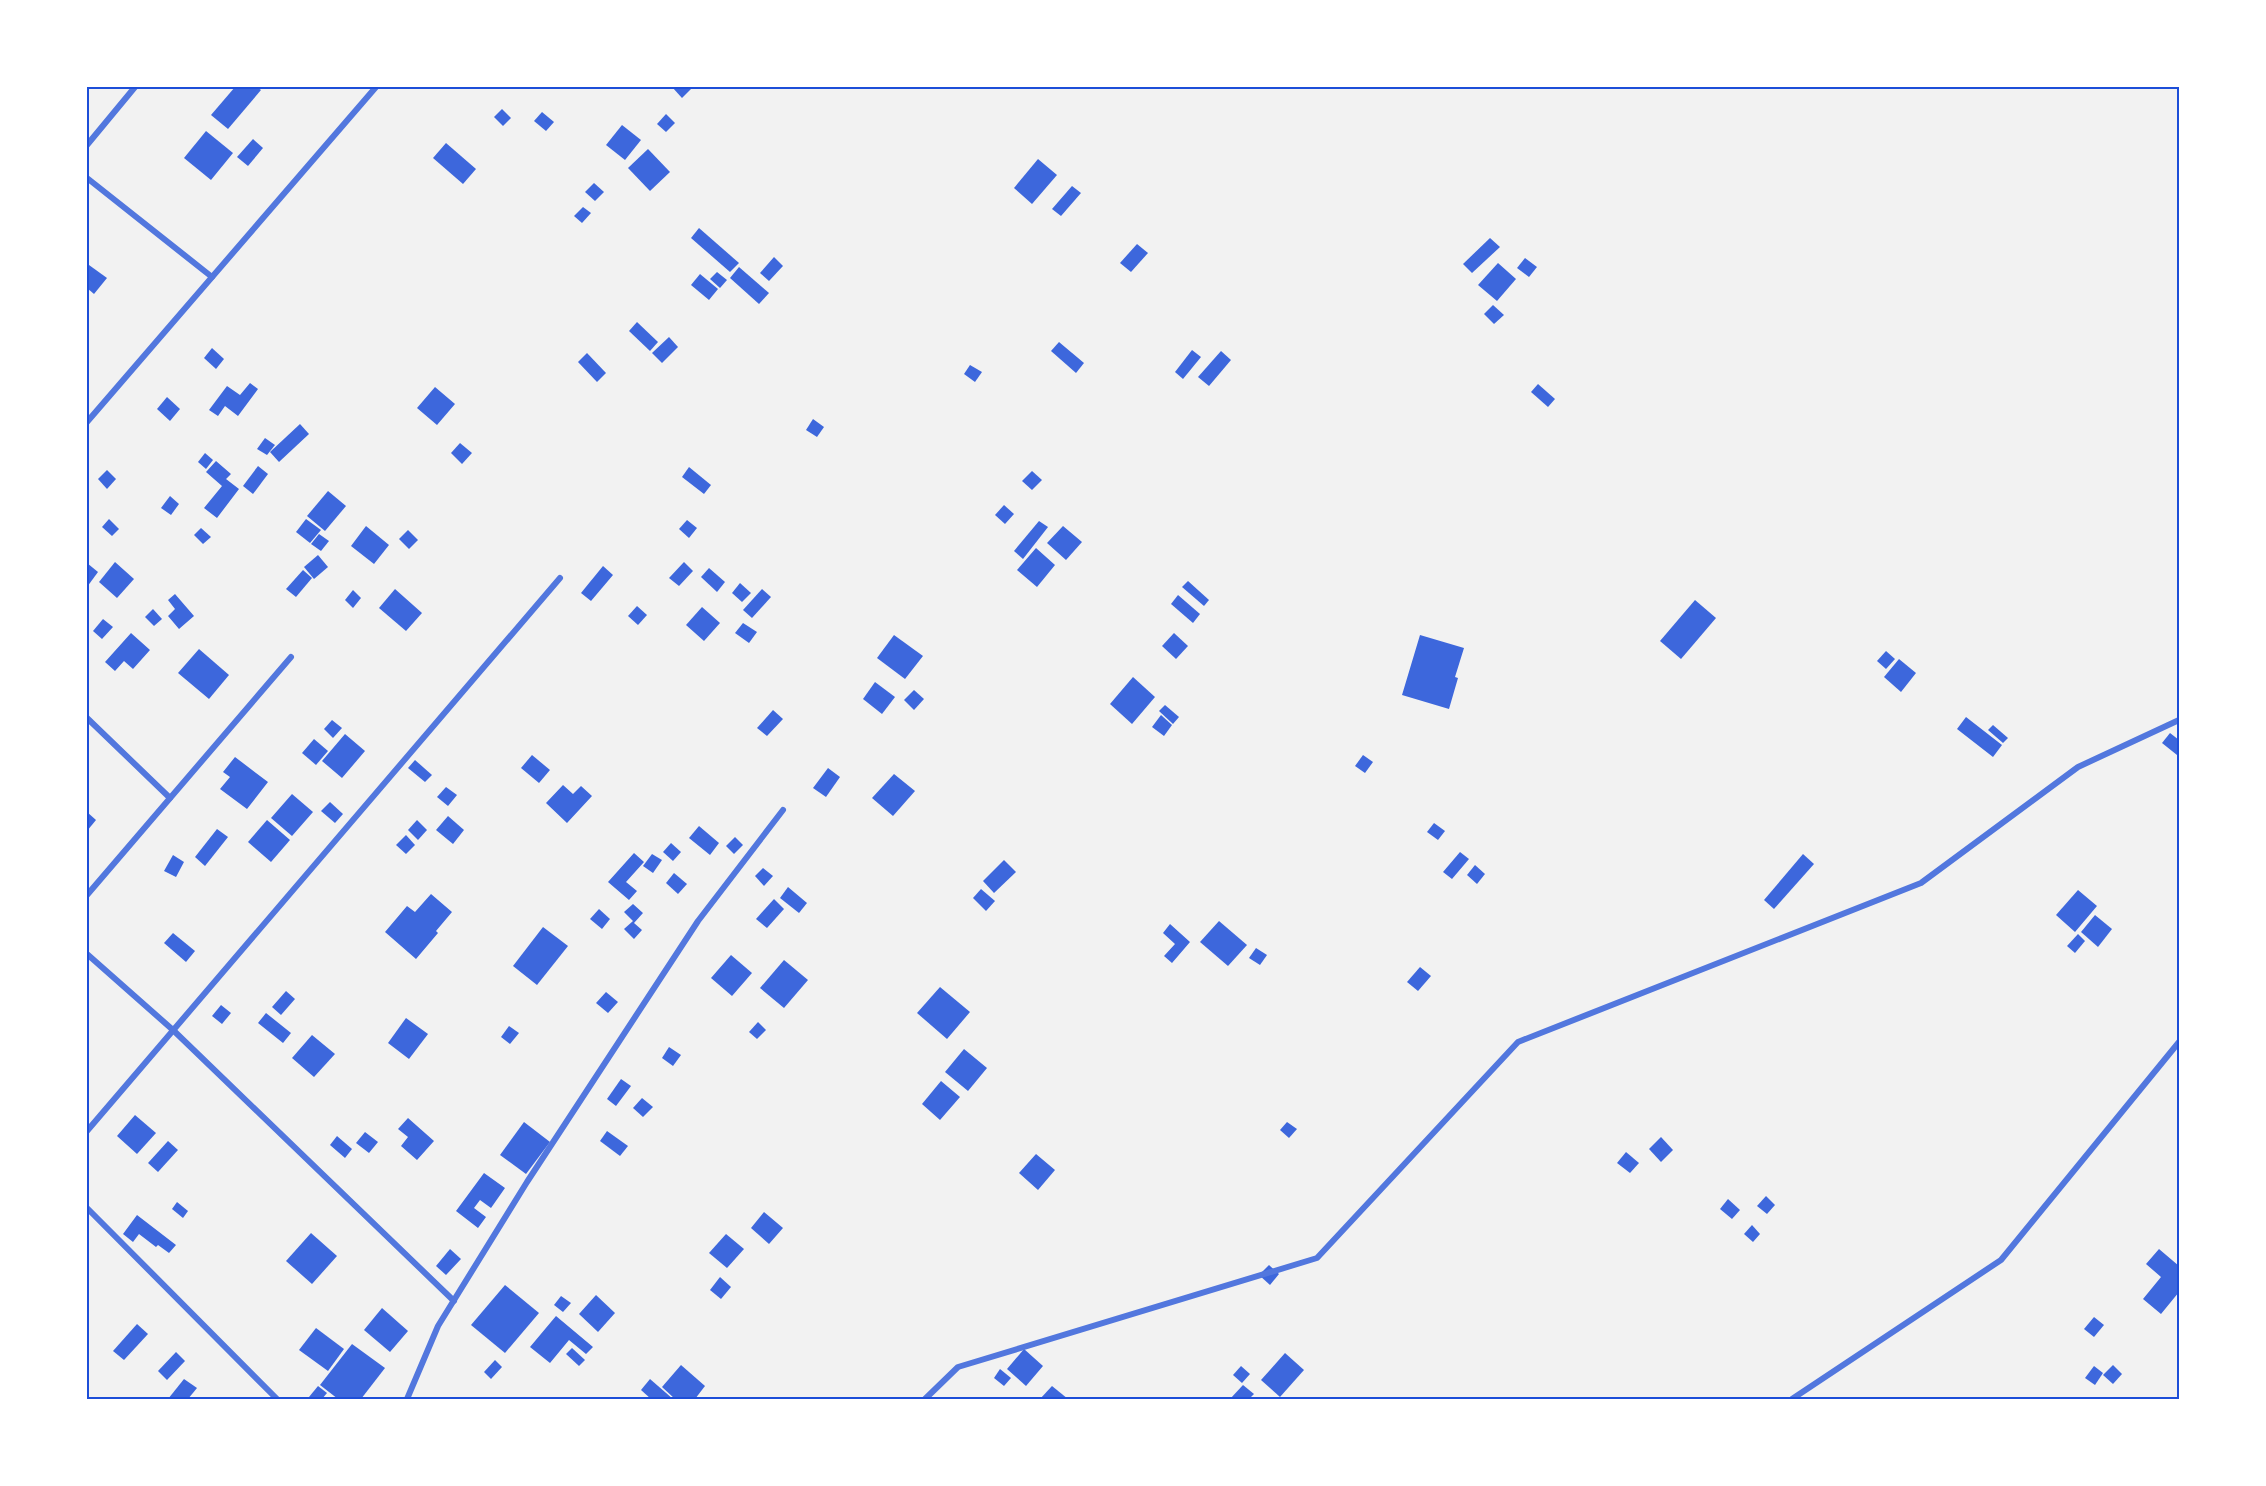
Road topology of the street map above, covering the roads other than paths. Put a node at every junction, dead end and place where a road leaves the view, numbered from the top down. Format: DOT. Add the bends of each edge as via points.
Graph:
graph roads {
  1 [pos="135,87"];
  2 [pos="376,87"];
  3 [pos="87,145"];
  4 [pos="87,178"];
  5 [pos="212,277"];
  6 [pos="87,422"];
  7 [pos="560,578"];
  8 [pos="291,657"];
  9 [pos="87,718"];
  10 [pos="2179,720"];
  11 [pos="170,798"];
  12 [pos="783,810"];
  13 [pos="87,895"];
  14 [pos="87,954"];
  15 [pos="173,1030"];
  16 [pos="2179,1042"];
  17 [pos="87,1131"];
  18 [pos="87,1208"];
  19 [pos="454,1301"];
  20 [pos="276,1399"];
  21 [pos="407,1399"];
  22 [pos="925,1399"];
  23 [pos="1792,1399"];
  1 -- 3 [label="street"];
  2 -- 5 [label="street"];
  4 -- 5 [label="street"];
  5 -- 6 [label="street"];
  7 -- 15 [label="street"];
  8 -- 11 [label="street"];
  9 -- 11 [label="street"];
  10 -- 22 [label="street" via="2078,767 1921,883 1518,1042 1317,1258 958,1367"];
  11 -- 13 [label="street"];
  12 -- 19 [label="street" via="698,921"];
  14 -- 15 [label="street"];
  15 -- 17 [label="street"];
  15 -- 19 [label="street"];
  16 -- 23 [label="street" via="2001,1260"];
  18 -- 20 [label="street"];
  19 -- 21 [label="street" via="438,1326"];
}
